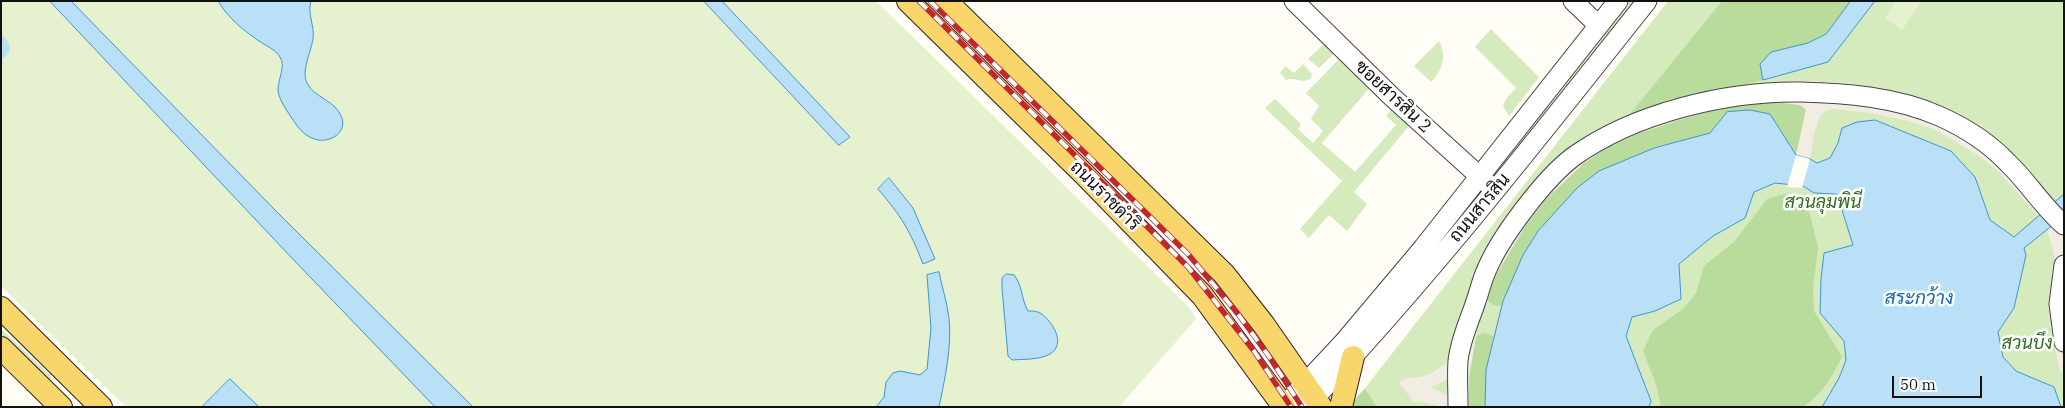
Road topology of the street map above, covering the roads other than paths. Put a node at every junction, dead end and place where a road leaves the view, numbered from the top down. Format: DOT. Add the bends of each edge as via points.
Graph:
graph roads {
  1 [pos="908,1"];
  2 [pos="946,1"];
  3 [pos="1294,1"];
  4 [pos="1573,1"];
  5 [pos="1618,1"];
  6 [pos="1646,1"];
  7 [pos="1598,25"];
  8 [pos="1048,101"];
  9 [pos="1028,119"];
  10 [pos="1480,177"];
  11 [pos="1495,190"];
  12 [pos="2057,218"];
  13 [pos="1422,248"];
  14 [pos="1438,259"];
  15 [pos="2064,265"];
  16 [pos="1415,271"];
  17 [pos="1,308"];
  18 [pos="2064,342"];
  19 [pos="1,348"];
  20 [pos="1353,357"];
  21 [pos="76,382"];
  22 [pos="1312,398"];
  23 [pos="56,405"];
  24 [pos="1284,406"];
  25 [pos="101,407"];
  26 [pos="1341,407"];
  27 [pos="1458,407"];
  1 -- 9 [label="main road, ถนนราชดำริ"];
  2 -- 8 [label="main road, ถนนราชดำริ"];
  3 -- 10 [label="street, ซอยสารสิน 2"];
  4 -- 7 [label="street"];
  5 -- 7 [label="street, ถนนสารสิน"];
  6 -- 11 [label="street, ถนนสารสิน"];
  7 -- 10 [label="street, ถนนสารสิน"];
  8 -- 9 [label="main road"];
  8 -- 22 [label="main road, ถนนราชดำริ" via="1224,274 1264,325"];
  9 -- 24 [label="main road, ถนนราชดำริ" via="1202,295"];
  10 -- 11 [label="street, ซอยสารสิน 2"];
  10 -- 13 [label="street, ถนนสารสิน"];
  11 -- 14 [label="street, ถนนสารสิน"];
  12 -- 27 [label="street" via="2008,162 1986,144 1962,128 1911,105 1834,93 1779,92 1742,95 1664,112 1605,138 1574,156 1555,173 1505,236 1487,269 1462,343 1458,362"];
  13 -- 14 [label="street" via="1426,260"];
  13 -- 16 [label="street, ถนนสารสิน"];
  14 -- 16 [label="street, ถนนสารสิน"];
  15 -- 18 [label="street" via="2059,304"];
  16 -- 20 [label="street, ถนนสารสิน"];
  16 -- 22 [label="street, ถนนสารสิน" via="1343,343"];
  17 -- 21 [label="main road"];
  19 -- 23 [label="main road"];
  20 -- 22 [label="street, ถนนสารสิน"];
  20 -- 26 [label="main road"];
  21 -- 23 [label="street"];
  21 -- 25 [label="main road"];
  22 -- 24 [label="street, ถนนสารสิน"];
}
